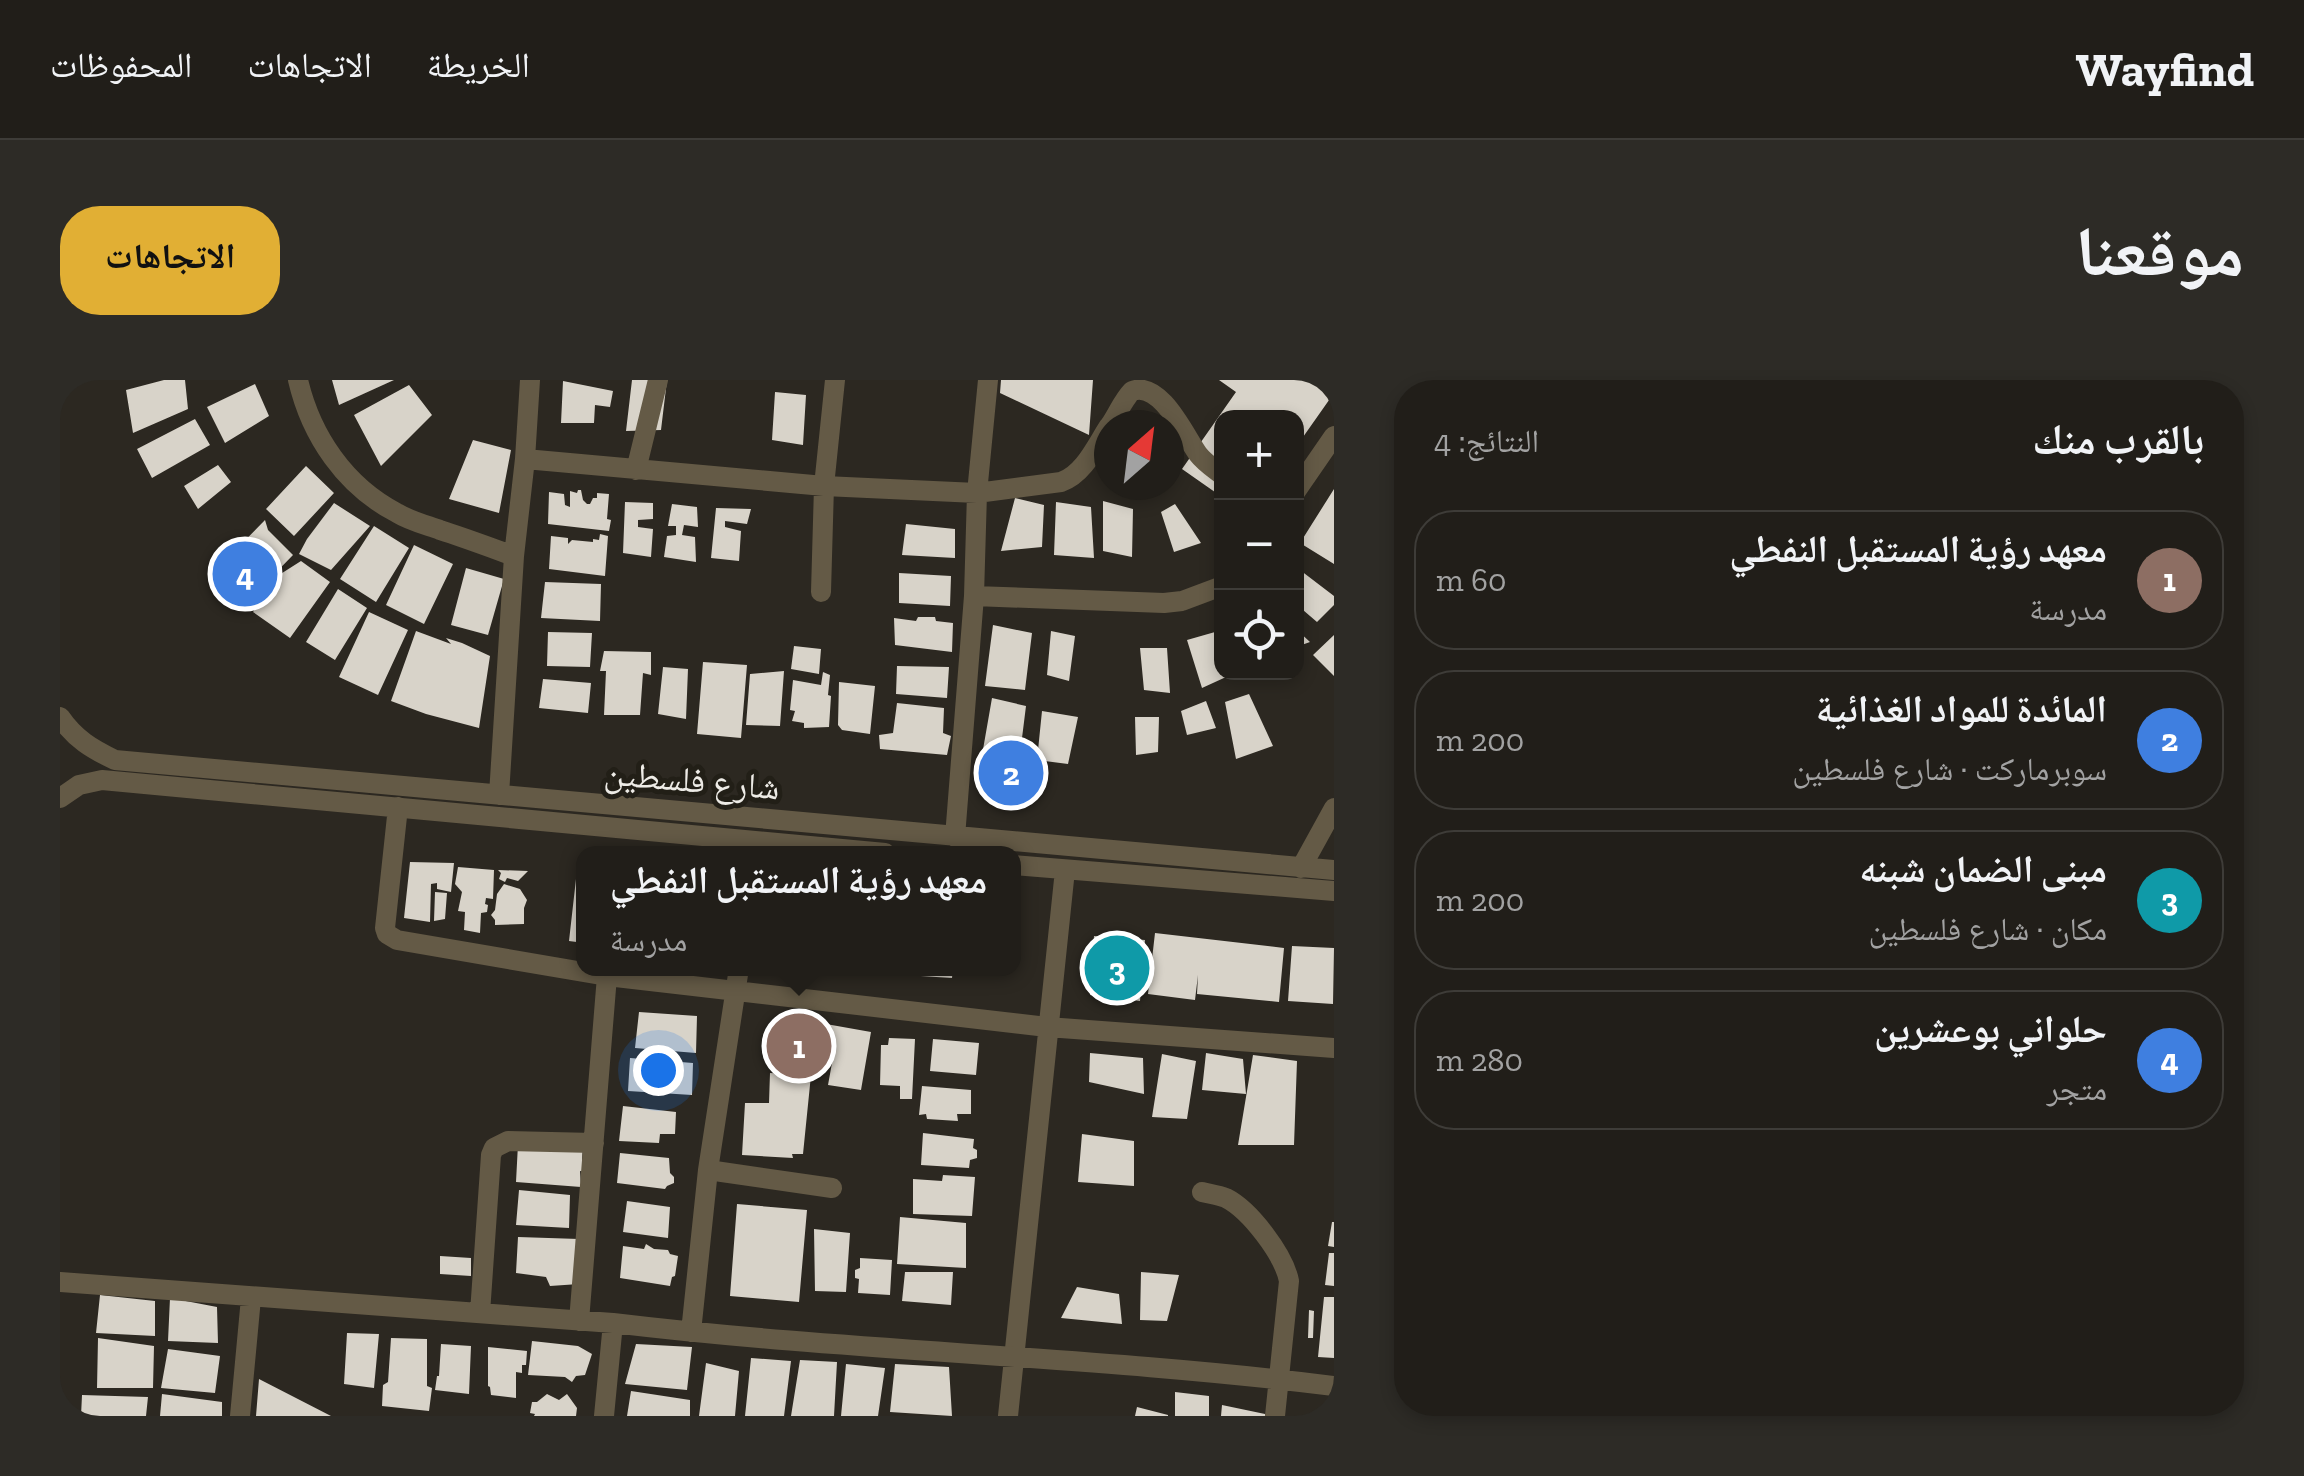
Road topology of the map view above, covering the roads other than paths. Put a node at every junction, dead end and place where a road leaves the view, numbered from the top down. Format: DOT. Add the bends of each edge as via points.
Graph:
graph roads {
  1 [pos="298,380"];
  2 [pos="530,380"];
  3 [pos="658,380"];
  4 [pos="834,380"];
  5 [pos="988,380"];
  6 [pos="1119,410"];
  7 [pos="1174,410"];
  8 [pos="1184,429"];
  9 [pos="1334,436"];
  10 [pos="1094,448"];
  11 [pos="525,458"];
  12 [pos="1214,468"];
  13 [pos="636,470"];
  14 [pos="1304,479"];
  15 [pos="824,486"];
  16 [pos="976,493"];
  17 [pos="514,556"];
  18 [pos="1214,589"];
  19 [pos="821,592"];
  20 [pos="974,596"];
  21 [pos="60,717"];
  22 [pos="500,795"];
  23 [pos="60,798"];
  24 [pos="398,807"];
  25 [pos="1334,808"];
  26 [pos="955,837"];
  27 [pos="738,846"];
  28 [pos="1017,846"];
  29 [pos="1021,847"];
  30 [pos="1149,865"];
  31 [pos="1021,866"];
  32 [pos="1301,868"];
  33 [pos="1065,870"];
  34 [pos="1334,870"];
  35 [pos="1334,891"];
  36 [pos="576,971"];
  37 [pos="607,976"];
  38 [pos="738,976"];
  39 [pos="736,991"];
  40 [pos="1047,1027"];
  41 [pos="1334,1048"];
  42 [pos="594,1142"];
  43 [pos="708,1170"];
  44 [pos="832,1188"];
  45 [pos="1202,1192"];
  46 [pos="60,1282"];
  47 [pos="251,1298"];
  48 [pos="480,1314"];
  49 [pos="579,1320"];
  50 [pos="613,1323"];
  51 [pos="690,1332"];
  52 [pos="1012,1356"];
  53 [pos="1278,1379"];
  54 [pos="1334,1386"];
  55 [pos="240,1416"];
  56 [pos="604,1416"];
  57 [pos="1008,1416"];
  58 [pos="1275,1416"];
  1 -- 17 [label="street" via="316,434 374,500 400,516"];
  2 -- 11 [label="street"];
  3 -- 13 [label="street"];
  4 -- 15 [label="street"];
  5 -- 16 [label="street"];
  6 -- 7 [label="street" via="1143,385 1166,396"];
  8 -- 12 [label="street"];
  9 -- 14 [label="street"];
  10 -- 16 [label="street" via="1071,479"];
  11 -- 13 [label="street"];
  11 -- 17 [label="street"];
  13 -- 15 [label="street"];
  15 -- 16 [label="street"];
  15 -- 19 [label="street"];
  16 -- 20 [label="street"];
  17 -- 22 [label="street"];
  18 -- 20 [label="street" via="1164,603"];
  20 -- 26 [label="street"];
  21 -- 22 [label="street, شارع فلسطين" via="70,733 116,760"];
  22 -- 26 [label="street, شارع فلسطين"];
  23 -- 24 [label="street, شارع فلسطين" via="102,780"];
  24 -- 27 [label="street, شارع فلسطين"];
  24 -- 36 [label="street" via="387,934"];
  25 -- 32 [label="street"];
  26 -- 28 [label="street, شارع فلسطين"];
  29 -- 30 [label="street, شارع فلسطين"];
  30 -- 32 [label="street, شارع فلسطين"];
  30 -- 33 [label="street, شارع فلسطين"];
  30 -- 35 [label="street, شارع فلسطين"];
  31 -- 33 [label="street, شارع فلسطين"];
  32 -- 34 [label="street, شارع فلسطين"];
  33 -- 40 [label="street"];
  37 -- 39 [label="street"];
  37 -- 42 [label="street"];
  38 -- 39 [label="street"];
  39 -- 40 [label="street"];
  39 -- 43 [label="street"];
  40 -- 41 [label="street"];
  40 -- 52 [label="street"];
  42 -- 48 [label="street" via="508,1141 494,1148"];
  42 -- 49 [label="street"];
  43 -- 44 [label="street"];
  43 -- 51 [label="street"];
  45 -- 53 [label="street" via="1235,1204 1286,1267"];
  46 -- 47 [label="street"];
  47 -- 48 [label="street"];
  47 -- 55 [label="street"];
  48 -- 49 [label="street"];
  49 -- 50 [label="street"];
  50 -- 51 [label="street"];
  50 -- 56 [label="street"];
  51 -- 52 [label="street"];
  52 -- 53 [label="street"];
  52 -- 57 [label="street"];
  53 -- 54 [label="street"];
  53 -- 58 [label="street"];
}
